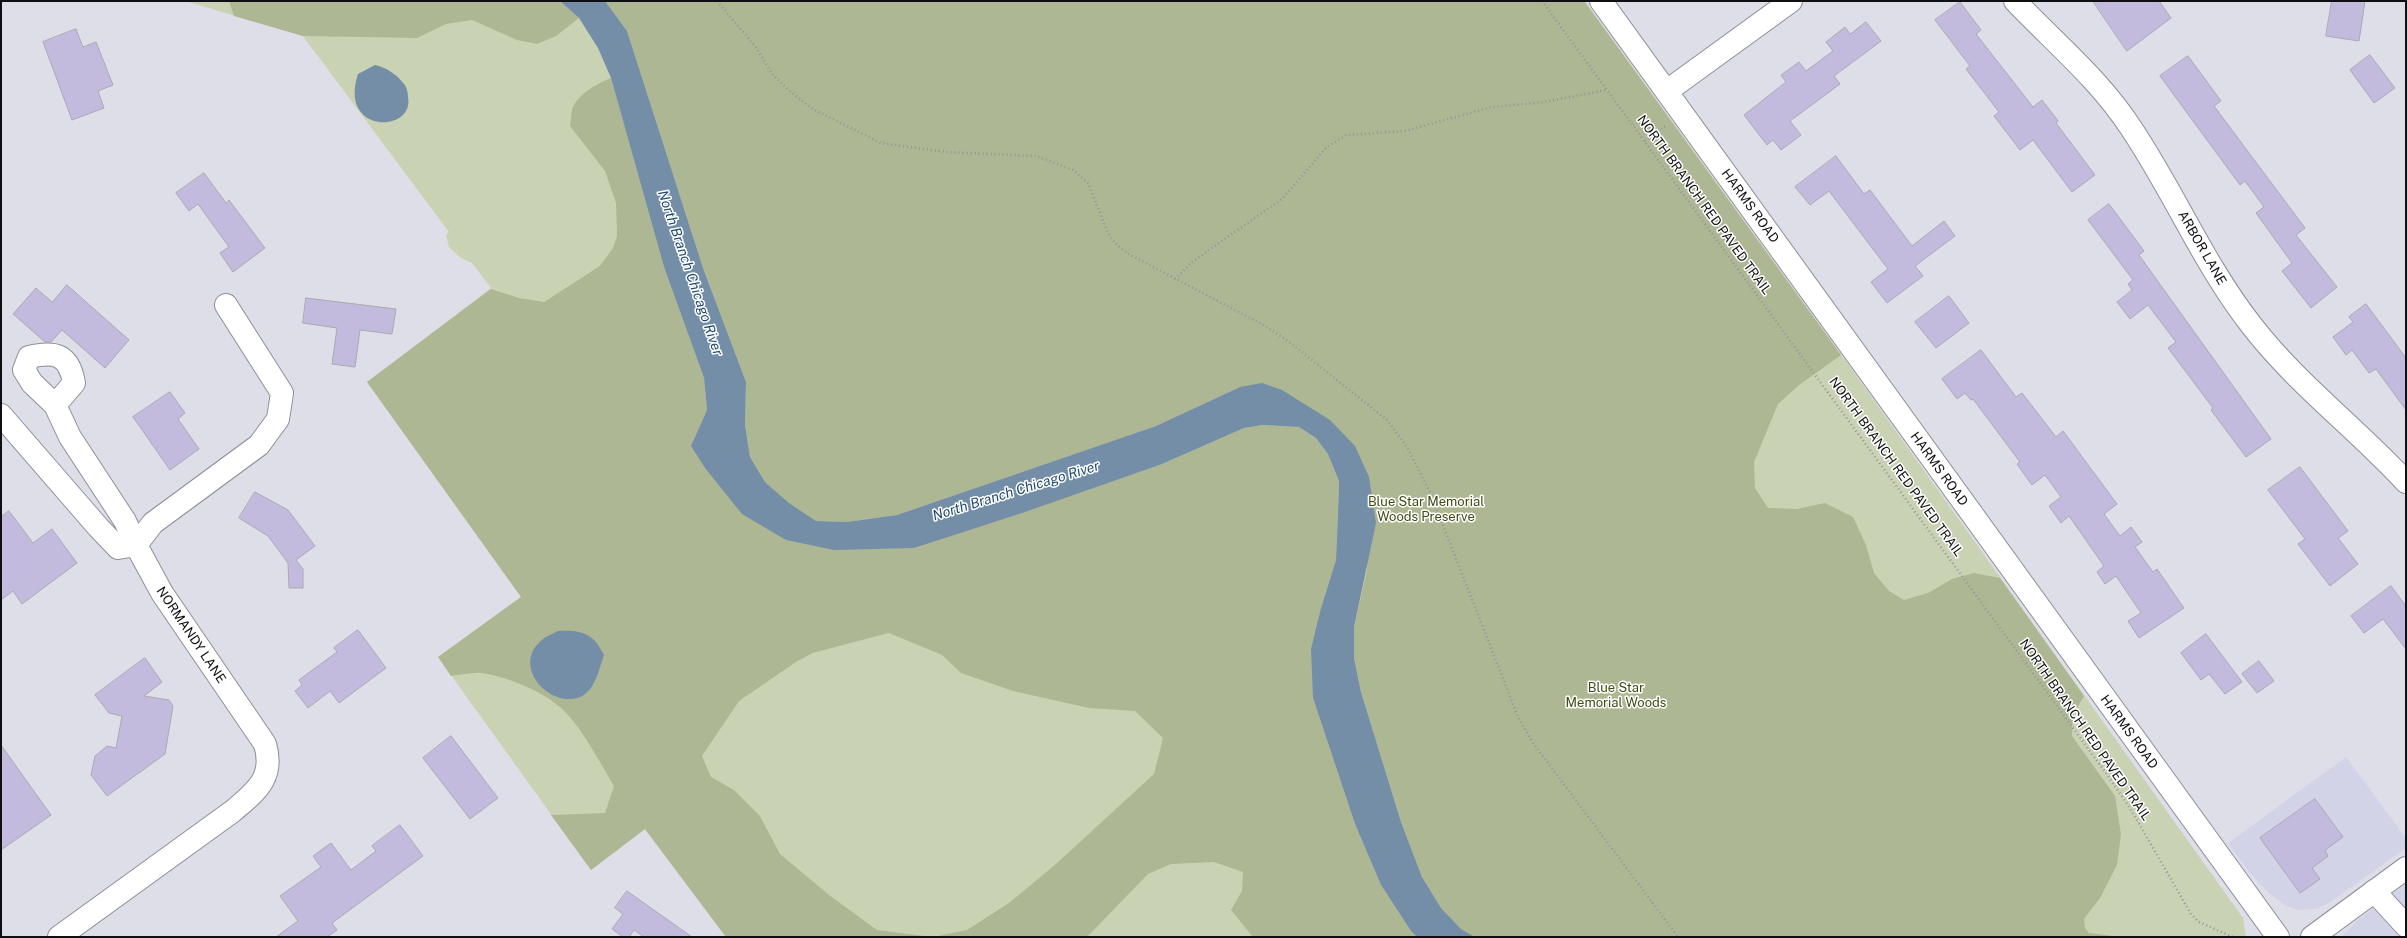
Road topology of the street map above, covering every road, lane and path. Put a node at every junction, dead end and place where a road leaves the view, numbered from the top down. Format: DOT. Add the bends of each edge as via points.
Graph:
graph roads {
  1 [pos="716,1"];
  2 [pos="1542,1"];
  3 [pos="1601,1"];
  4 [pos="1791,1"];
  5 [pos="2015,1"];
  6 [pos="1607,90"];
  7 [pos="1667,91"];
  8 [pos="1672,122"];
  9 [pos="1645,141"];
  10 [pos="1176,278"];
  11 [pos="226,305"];
  12 [pos="55,405"];
  13 [pos="1,415"];
  14 [pos="2406,482"];
  15 [pos="136,545"];
  16 [pos="2406,868"];
  17 [pos="2374,891"];
  18 [pos="2406,926"];
  19 [pos="59,937"];
  20 [pos="1678,937"];
  21 [pos="2233,937"];
  22 [pos="2278,937"];
  23 [pos="2312,937"];
  1 -- 10 [label="path" via="755,46 773,75 810,108 880,143 946,152 1036,156 1073,170 1088,183 1108,233 1115,243 1127,253"];
  2 -- 6 [label="path, NORTH BRANCH RED PAVED TRAIL"];
  3 -- 7 [label="street, HARMS ROAD"];
  4 -- 7 [label="street"];
  5 -- 14 [label="street, ARBOR LANE" via="2109,97 2139,141 2231,297 2263,340 2298,379"];
  6 -- 9 [label="path, NORTH BRANCH RED PAVED TRAIL"];
  6 -- 10 [label="path" via="1558,100 1492,107 1405,131 1346,135 1326,148 1282,199 1192,262"];
  7 -- 22 [label="street, HARMS ROAD"];
  8 -- 9 [label="path"];
  9 -- 21 [label="path, NORTH BRANCH RED PAVED TRAIL" via="2108,776 2137,820 2191,914 2199,922"];
  10 -- 20 [label="path" via="1288,341 1386,420 1397,433 1430,492 1518,717 1533,743"];
  11 -- 15 [label="street" via="282,393 278,419 259,445 153,524"];
  12 -- 15 [label="street, NORMANDY LANE" via="70,437 125,521"];
  13 -- 15 [label="street" via="118,548"];
  15 -- 19 [label="street, NORMANDY LANE" via="162,593 265,744 269,758 268,770 263,782 233,811"];
  16 -- 17 [label="street"];
  17 -- 18 [label="street"];
  17 -- 23 [label="street"];
}
